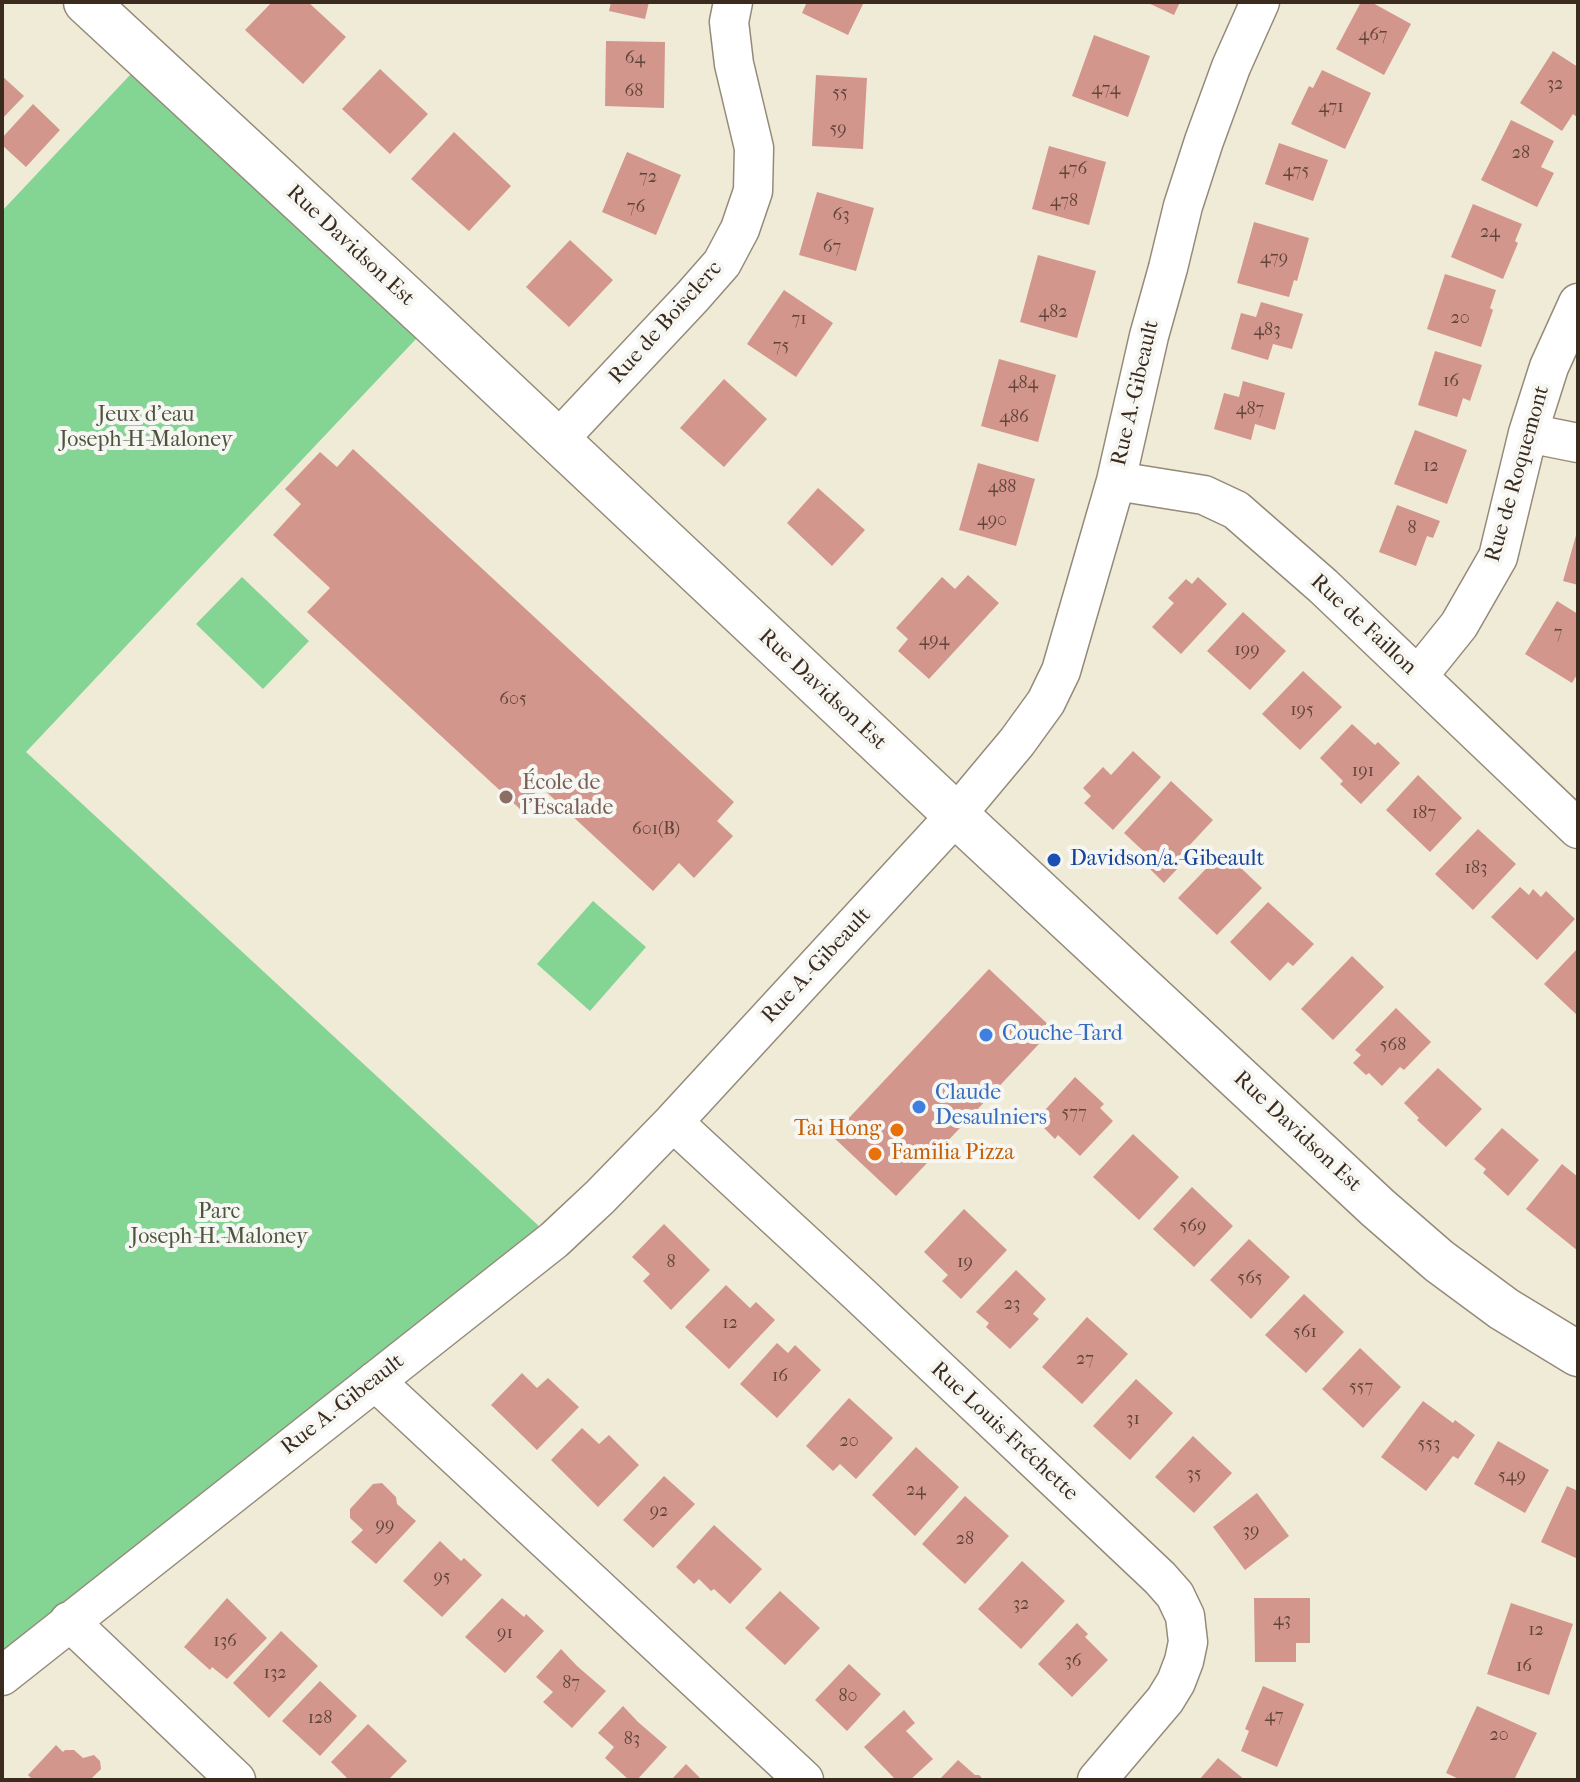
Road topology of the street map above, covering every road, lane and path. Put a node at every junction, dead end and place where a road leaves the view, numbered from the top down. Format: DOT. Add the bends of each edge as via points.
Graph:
graph roads {
  1 [pos="86,2"];
  2 [pos="733,2"];
  3 [pos="1260,2"];
  4 [pos="1578,303"];
  5 [pos="1528,433"];
  6 [pos="557,441"];
  7 [pos="1578,443"];
  8 [pos="1116,481"];
  9 [pos="1418,676"];
  10 [pos="956,815"];
  11 [pos="1578,829"];
  12 [pos="673,1122"];
  13 [pos="1578,1354"];
  14 [pos="375,1381"];
  15 [pos="69,1621"];
  16 [pos="2,1676"];
  17 [pos="236,1780"];
  18 [pos="804,1780"];
  19 [pos="1097,1780"];
  1 -- 6 [label="street, Rue Davidson Est"];
  2 -- 6 [label="street, Rue de Boisclerc" via="729,22 734,64 754,148 753,191 740,229 722,263"];
  3 -- 8 [label="street, Rue A.-Gibeault" via="1183,206"];
  4 -- 5 [label="street, Rue de Roquemont" via="1549,367"];
  5 -- 7 [label="street"];
  5 -- 9 [label="street, Rue de Roquemont" via="1498,557 1459,625"];
  6 -- 10 [label="street, Rue Davidson Est"];
  8 -- 9 [label="street, Rue de Faillon" via="1204,495 1236,510"];
  8 -- 10 [label="street, Rue A.-Gibeault" via="1061,671 1017,742"];
  9 -- 11 [label="street, Rue de Faillon"];
  10 -- 12 [label="street, Rue A.-Gibeault"];
  10 -- 13 [label="street, Rue Davidson Est" via="1378,1208 1504,1309"];
  12 -- 14 [label="street, Rue A.-Gibeault" via="554,1240"];
  12 -- 19 [label="street, Rue Louis-Fréchette" via="1175,1595 1185,1616 1188,1642 1176,1682"];
  14 -- 15 [label="street, Rue A.-Gibeault"];
  14 -- 18 [label="street"];
  15 -- 16 [label="street, Rue A.-Gibeault"];
  15 -- 17 [label="street"];
}
